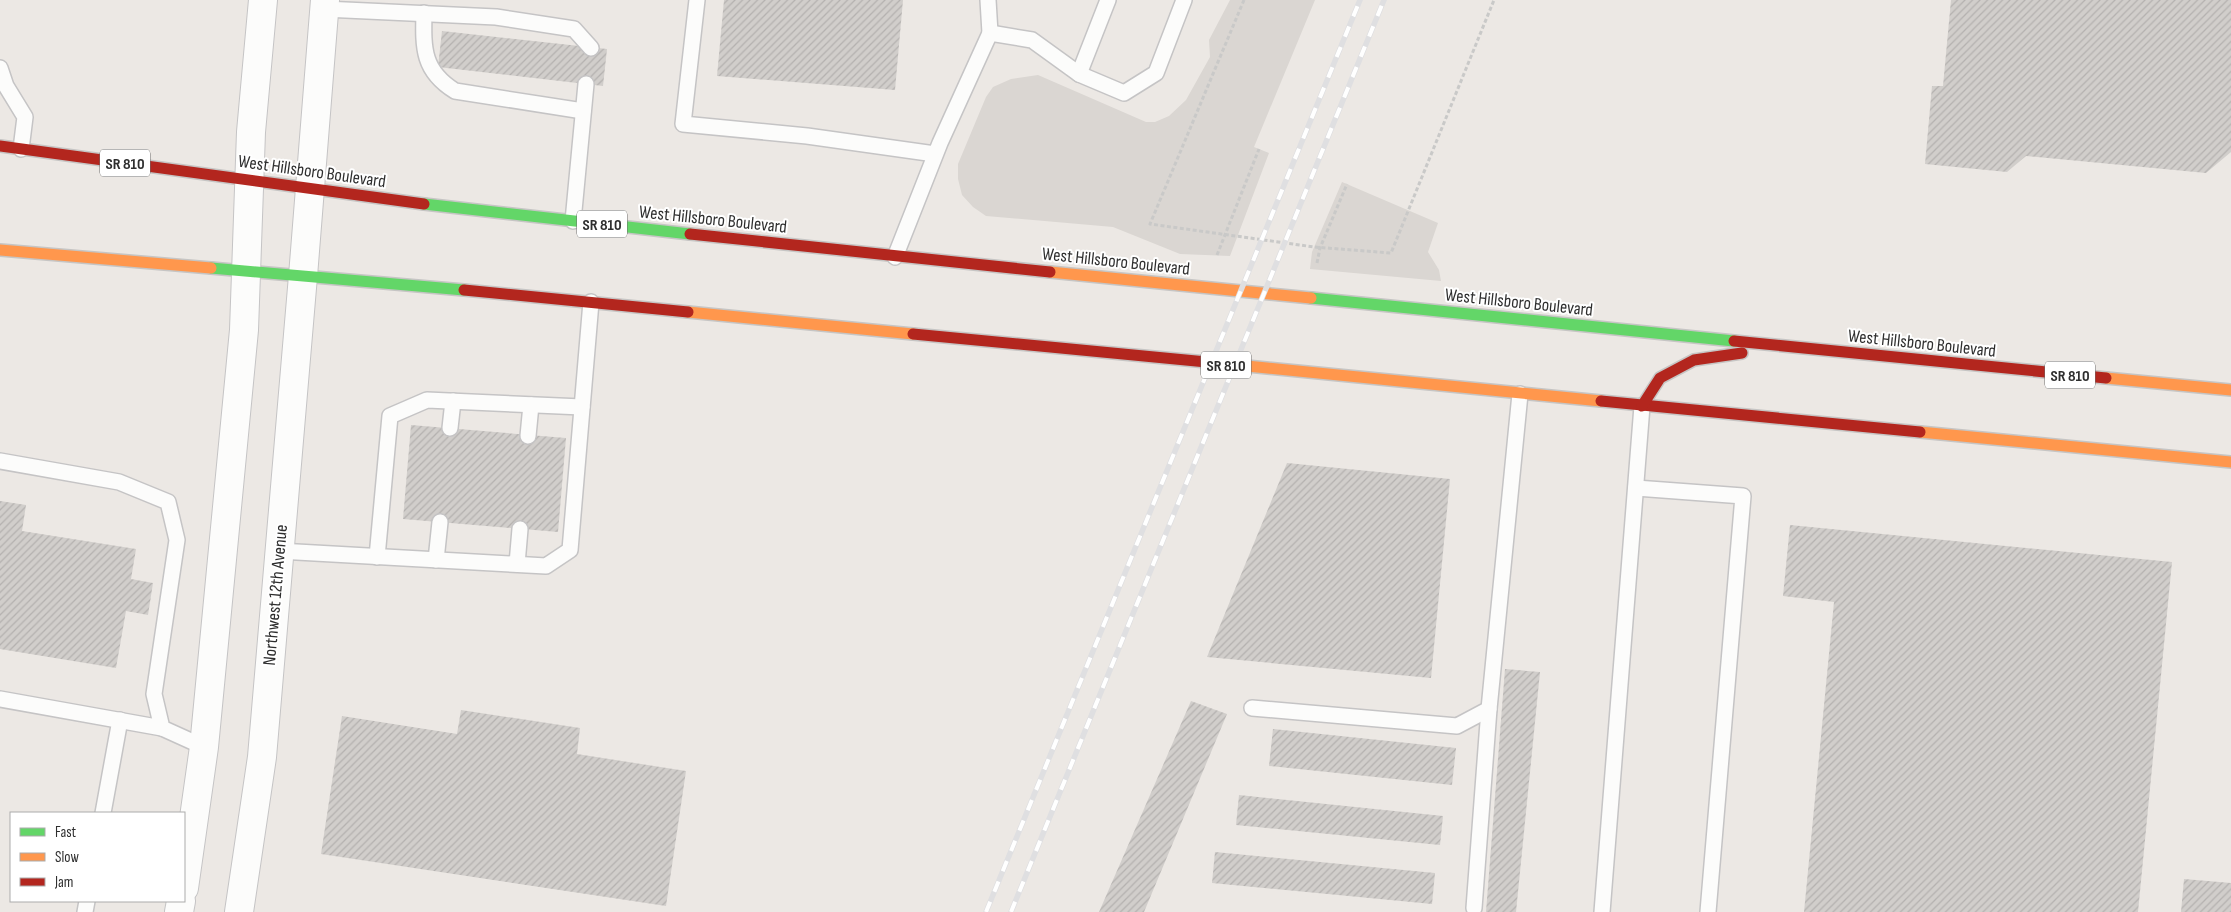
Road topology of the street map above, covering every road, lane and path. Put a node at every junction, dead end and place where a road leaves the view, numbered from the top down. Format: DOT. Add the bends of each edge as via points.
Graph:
graph roads {
  1 [pos="263,0"];
  2 [pos="697,0"];
  3 [pos="988,0"];
  4 [pos="1108,0"];
  5 [pos="1184,0"];
  6 [pos="1244,0"];
  7 [pos="1494,0"];
  8 [pos="324,4"];
  9 [pos="424,13"];
  10 [pos="990,33"];
  11 [pos="591,48"];
  12 [pos="0,68"];
  13 [pos="1079,74"];
  14 [pos="586,84"];
  15 [pos="583,112"];
  16 [pos="0,146"];
  17 [pos="21,149"];
  18 [pos="1259,149"];
  19 [pos="935,154"];
  20 [pos="249,179"];
  21 [pos="1347,184"];
  22 [pos="309,188"];
  23 [pos="573,221"];
  24 [pos="1226,234"];
  25 [pos="1320,248"];
  26 [pos="0,250"];
  27 [pos="1217,255"];
  28 [pos="896,257"];
  29 [pos="1317,263"];
  30 [pos="246,272"];
  31 [pos="303,276"];
  32 [pos="591,302"];
  33 [pos="1783,347"];
  34 [pos="2231,390"];
  35 [pos="1520,394"];
  36 [pos="453,401"];
  37 [pos="531,405"];
  38 [pos="1642,406"];
  39 [pos="582,407"];
  40 [pos="450,428"];
  41 [pos="528,436"];
  42 [pos="0,462"];
  43 [pos="2231,462"];
  44 [pos="1636,488"];
  45 [pos="440,522"];
  46 [pos="520,530"];
  47 [pos="279,551"];
  48 [pos="376,557"];
  49 [pos="436,560"];
  50 [pos="518,564"];
  51 [pos="0,699"];
  52 [pos="1252,708"];
  53 [pos="1489,709"];
  54 [pos="120,720"];
  55 [pos="162,728"];
  56 [pos="204,747"];
  57 [pos="103,812"];
  58 [pos="185,881"];
  59 [pos="1474,908"];
  60 [pos="239,912"];
  61 [pos="1602,912"];
  62 [pos="1708,912"];
  1 -- 20 [label="street"];
  2 -- 19 [label="lane" via="683,124 808,136"];
  3 -- 10 [label="lane"];
  4 -- 13 [label="lane"];
  5 -- 13 [label="lane" via="1156,72 1124,93"];
  6 -- 24 [label="path" via="1150,224"];
  7 -- 25 [label="path" via="1391,253"];
  8 -- 9 [label="lane"];
  8 -- 22 [label="street, Northwest 12th Avenue"];
  9 -- 11 [label="lane" via="496,17 574,29"];
  9 -- 15 [label="lane" via="423,32 430,68 441,82 455,91"];
  10 -- 13 [label="lane" via="1032,40"];
  10 -- 19 [label="lane"];
  12 -- 17 [label="lane" via="6,86 25,117"];
  14 -- 15 [label="lane"];
  15 -- 23 [label="lane"];
  16 -- 17 [label="main road, West Hillsboro Boulevard / SR 810"];
  17 -- 20 [label="main road, West Hillsboro Boulevard / SR 810"];
  18 -- 24 [label="path"];
  19 -- 28 [label="lane"];
  20 -- 22 [label="main road, West Hillsboro Boulevard / SR 810"];
  20 -- 30 [label="street"];
  21 -- 25 [label="path"];
  22 -- 23 [label="main road, West Hillsboro Boulevard / SR 810"];
  22 -- 31 [label="street, Northwest 12th Avenue"];
  23 -- 28 [label="main road, West Hillsboro Boulevard / SR 810"];
  24 -- 25 [label="path"];
  24 -- 27 [label="path"];
  25 -- 29 [label="path"];
  26 -- 30 [label="main road, SR 810"];
  28 -- 33 [label="main road, West Hillsboro Boulevard / SR 810"];
  30 -- 31 [label="main road, SR 810"];
  30 -- 56 [label="street" via="243,340"];
  31 -- 32 [label="main road, SR 810"];
  31 -- 47 [label="street, Northwest 12th Avenue"];
  32 -- 35 [label="main road, SR 810"];
  32 -- 39 [label="lane"];
  33 -- 34 [label="main road, West Hillsboro Boulevard / SR 810"];
  33 -- 38 [label="main road" via="1694,360 1660,378"];
  35 -- 38 [label="main road, SR 810"];
  35 -- 53 [label="lane"];
  36 -- 37 [label="lane"];
  36 -- 40 [label="lane"];
  36 -- 48 [label="lane" via="427,400 390,416"];
  37 -- 39 [label="lane"];
  37 -- 41 [label="lane"];
  38 -- 43 [label="main road, SR 810"];
  38 -- 44 [label="lane"];
  39 -- 50 [label="lane" via="570,550 546,566"];
  42 -- 55 [label="lane" via="119,482 168,502 177,540 154,694"];
  44 -- 61 [label="lane"];
  44 -- 62 [label="lane" via="1743,496"];
  45 -- 49 [label="lane"];
  46 -- 50 [label="lane"];
  47 -- 48 [label="lane"];
  47 -- 60 [label="street, Northwest 12th Avenue" via="262,757"];
  48 -- 49 [label="lane"];
  49 -- 50 [label="lane"];
  51 -- 54 [label="lane"];
  52 -- 53 [label="lane" via="1457,726"];
  53 -- 59 [label="lane"];
  54 -- 55 [label="lane"];
  54 -- 57 [label="lane"];
  55 -- 56 [label="lane"];
  56 -- 58 [label="street"];
}
